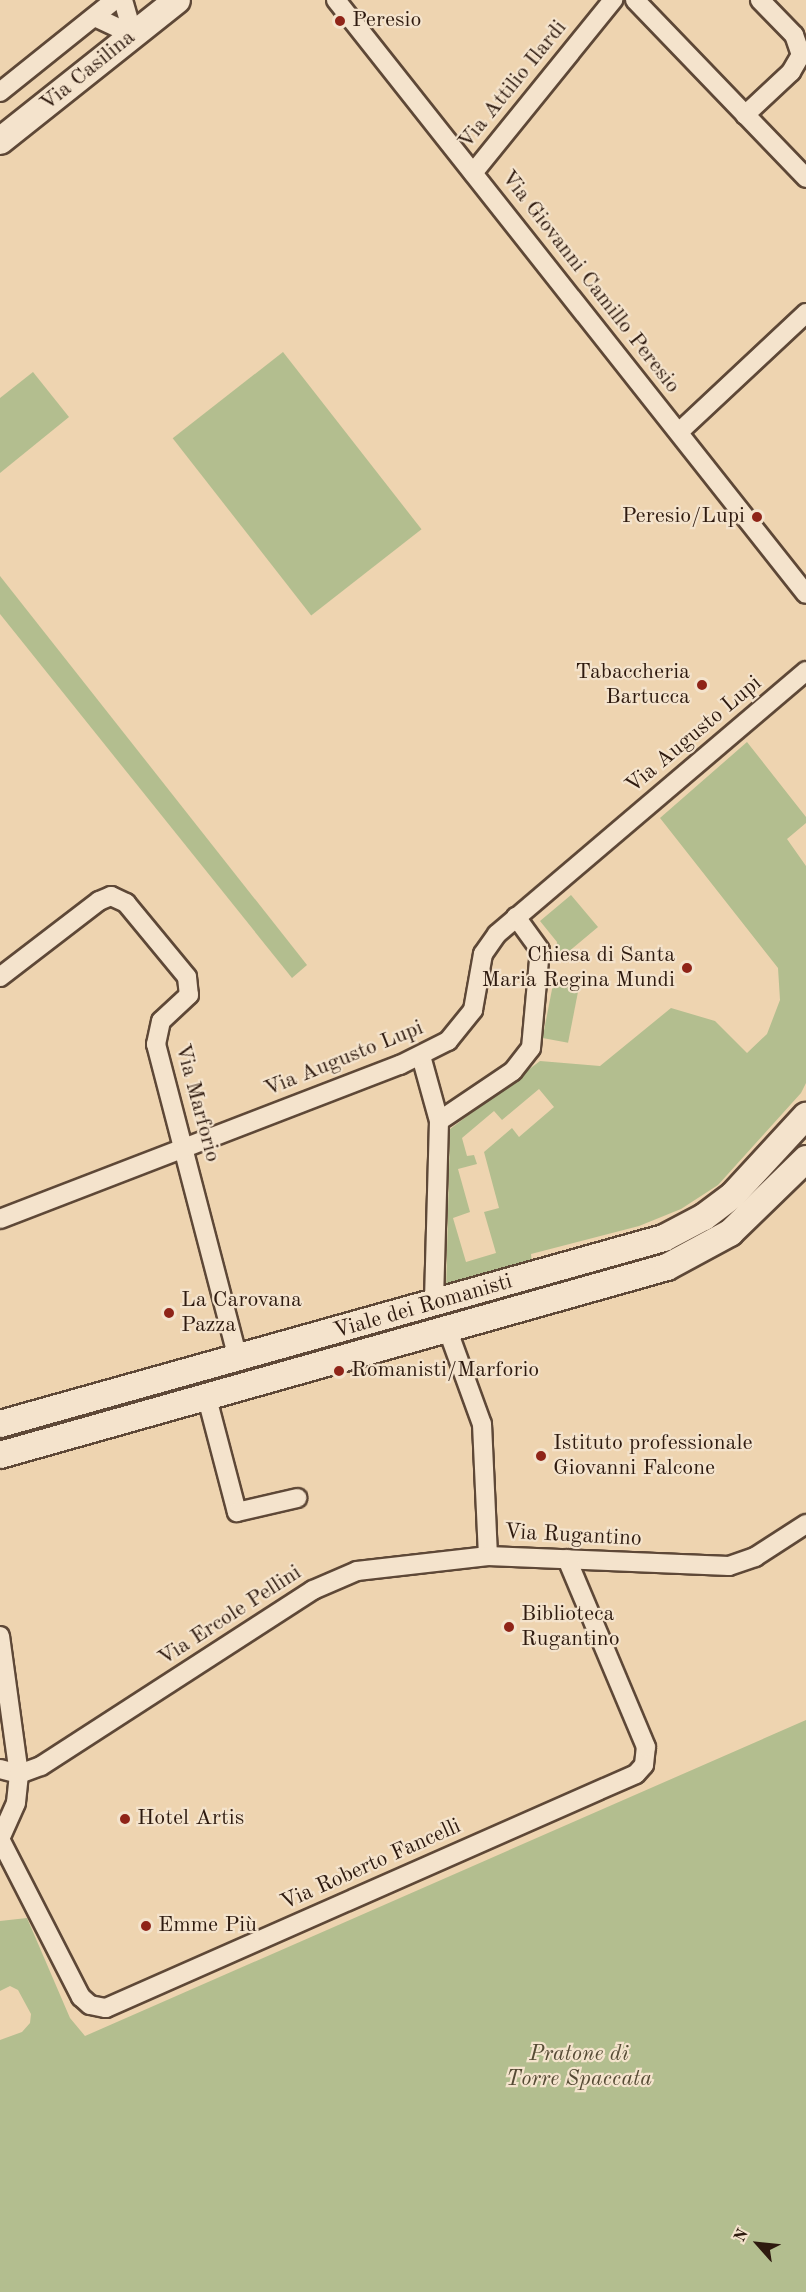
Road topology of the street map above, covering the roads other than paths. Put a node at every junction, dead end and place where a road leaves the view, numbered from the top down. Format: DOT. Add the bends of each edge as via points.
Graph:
graph roads {
  1 [pos="115,0"];
  2 [pos="123,0"];
  3 [pos="177,0"];
  4 [pos="336,0"];
  5 [pos="613,0"];
  6 [pos="635,0"];
  7 [pos="760,0"];
  8 [pos="94,17"];
  9 [pos="133,35"];
  10 [pos="0,92"];
  11 [pos="745,115"];
  12 [pos="0,141"];
  13 [pos="473,172"];
  14 [pos="806,178"];
  15 [pos="806,313"];
  16 [pos="679,432"];
  17 [pos="806,594"];
  18 [pos="806,671"];
  19 [pos="516,917"];
  20 [pos="0,977"];
  21 [pos="421,1056"];
  22 [pos="806,1116"];
  23 [pos="439,1121"];
  24 [pos="183,1147"];
  25 [pos="806,1160"];
  26 [pos="0,1219"];
  27 [pos="434,1305"];
  28 [pos="447,1328"];
  29 [pos="238,1358"];
  30 [pos="207,1398"];
  31 [pos="0,1424"];
  32 [pos="0,1455"];
  33 [pos="297,1498"];
  34 [pos="806,1524"];
  35 [pos="488,1556"];
  36 [pos="567,1559"];
  37 [pos="0,1636"];
  38 [pos="0,1769"];
  39 [pos="19,1774"];
  40 [pos="0,1839"];
  1 -- 8 [label="street, Via Casilina"];
  2 -- 9 [label="street"];
  3 -- 9 [label="street, Via Casilina"];
  4 -- 13 [label="street, Via Giovanni Camillo Peresio"];
  5 -- 13 [label="street, Via Attilio Ilardi"];
  6 -- 11 [label="street"];
  7 -- 11 [label="street" via="794,34 801,55 791,72"];
  8 -- 9 [label="street"];
  8 -- 10 [label="street, Via Casilina"];
  9 -- 12 [label="street, Via Casilina"];
  11 -- 14 [label="street"];
  13 -- 16 [label="street, Via Giovanni Camillo Peresio"];
  15 -- 16 [label="street"];
  16 -- 17 [label="street, Via Giovanni Camillo Peresio"];
  18 -- 19 [label="street, Via Augusto Lupi"];
  19 -- 21 [label="street, Via Augusto Lupi" via="485,950 475,1005 466,1023 448,1041"];
  19 -- 23 [label="street" via="540,950 531,1048 513,1071"];
  20 -- 24 [label="street, Via Marforio" via="99,901 111,896 122,899 191,985 186,999 158,1025 155,1040"];
  21 -- 23 [label="street"];
  21 -- 24 [label="street, Via Augusto Lupi"];
  22 -- 27 [label="street, Viale dei Romanisti" via="733,1195 681,1230"];
  23 -- 27 [label="street"];
  24 -- 26 [label="street, Via Augusto Lupi"];
  24 -- 29 [label="street, Via Marforio"];
  25 -- 28 [label="street, Viale dei Romanisti" via="740,1225 699,1253 654,1271"];
  27 -- 29 [label="street, Viale dei Romanisti"];
  28 -- 30 [label="street, Viale dei Romanisti"];
  28 -- 35 [label="street, Via Rugantino" via="482,1424"];
  29 -- 31 [label="street, Viale dei Romanisti"];
  30 -- 32 [label="street, Viale dei Romanisti"];
  30 -- 33 [label="street" via="237,1512"];
  34 -- 36 [label="street, Via Rugantino" via="755,1557 729,1566"];
  35 -- 36 [label="street, Via Rugantino"];
  35 -- 39 [label="street, Via Ercole Pellini" via="357,1571 324,1584 66,1751"];
  36 -- 40 [label="street, Via Roberto Fancelli" via="646,1747 644,1765 627,1778 106,2008 90,2005 81,1997"];
  37 -- 39 [label="street"];
  38 -- 39 [label="street"];
  39 -- 40 [label="street" via="16,1803"];
}
